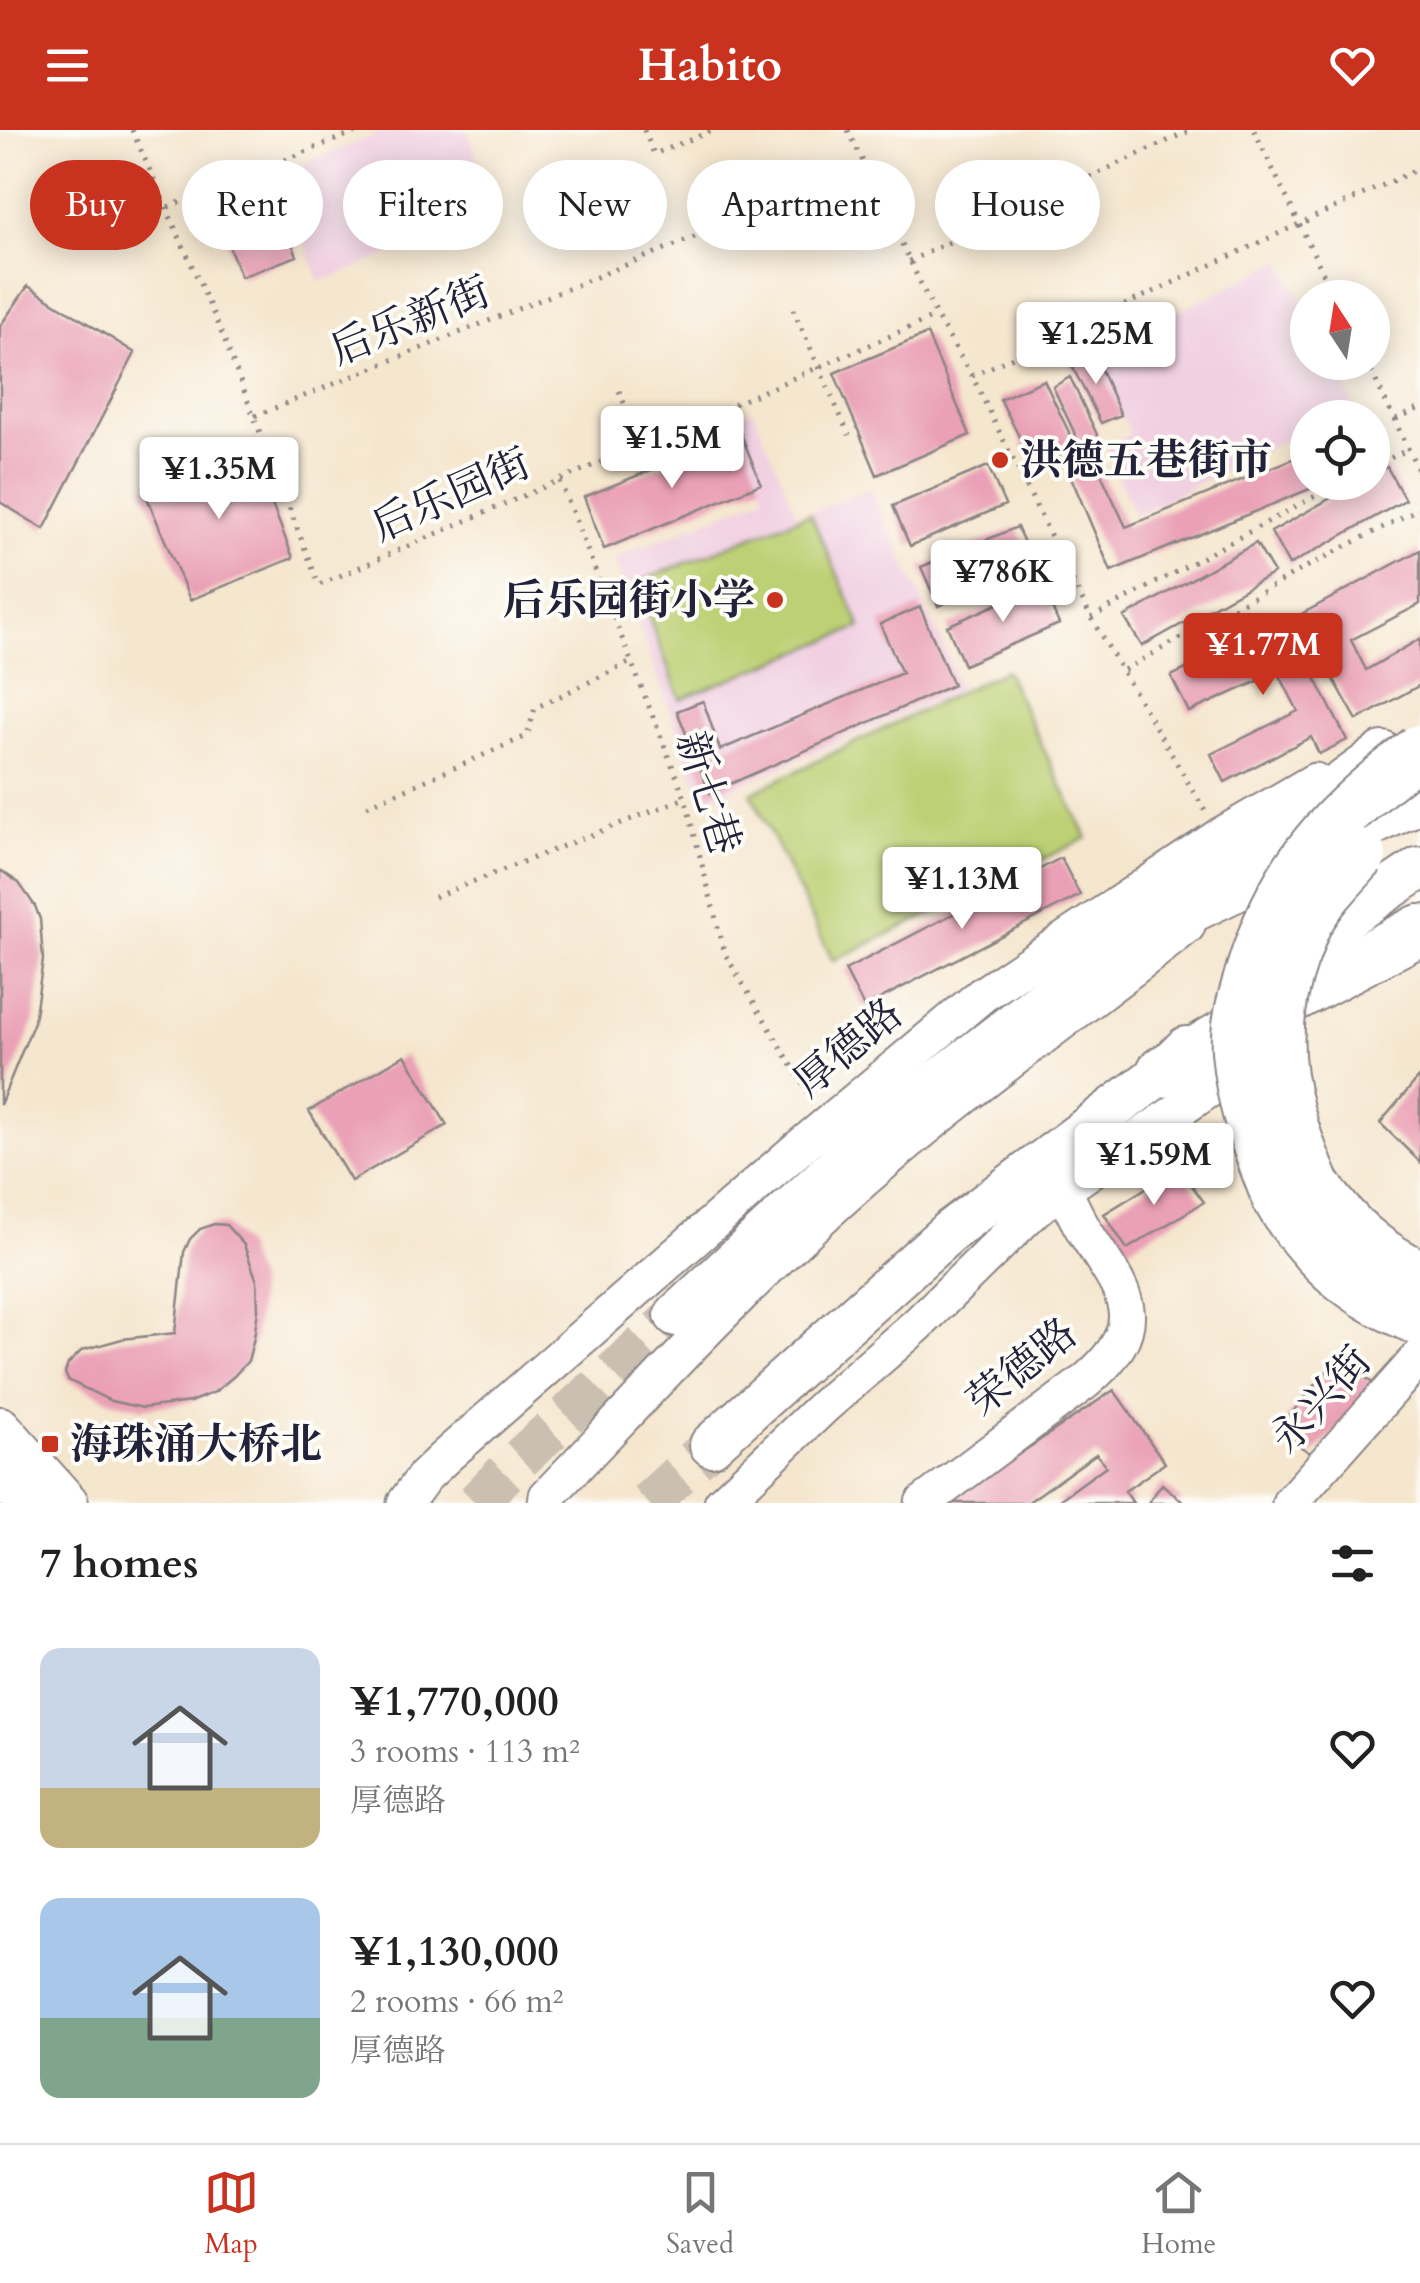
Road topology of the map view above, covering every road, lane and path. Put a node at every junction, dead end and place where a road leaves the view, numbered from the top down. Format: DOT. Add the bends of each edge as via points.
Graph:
graph roads {
  1 [pos="132,130"];
  2 [pos="360,130"];
  3 [pos="644,130"];
  4 [pos="714,130"];
  5 [pos="848,130"];
  6 [pos="1191,130"];
  7 [pos="1254,130"];
  8 [pos="861,160"];
  9 [pos="1420,168"];
  10 [pos="167,207"];
  11 [pos="1299,225"];
  12 [pos="687,240"];
  13 [pos="905,250"];
  14 [pos="910,261"];
  15 [pos="1326,280"];
  16 [pos="793,309"];
  17 [pos="936,316"];
  18 [pos="817,368"];
  19 [pos="972,376"];
  20 [pos="1376,380"];
  21 [pos="619,391"];
  22 [pos="1420,408"];
  23 [pos="255,416"];
  24 [pos="1395,420"];
  25 [pos="848,436"];
  26 [pos="642,444"];
  27 [pos="1407,450"];
  28 [pos="1390,458"];
  29 [pos="1420,474"];
  30 [pos="560,480"];
  31 [pos="1309,500"];
  32 [pos="1420,508"];
  33 [pos="1092,618"];
  34 [pos="631,662"];
  35 [pos="1123,670"];
  36 [pos="1416,747"];
  37 [pos="1420,797"];
  38 [pos="684,798"];
  39 [pos="367,806"];
  40 [pos="1420,813"];
  41 [pos="1208,817"];
  42 [pos="1420,868"];
  43 [pos="1262,890"];
  44 [pos="434,896"];
  45 [pos="1130,937"];
  46 [pos="1408,938"];
  47 [pos="1162,1072"];
  48 [pos="1220,1082"];
  49 [pos="810,1097"];
  50 [pos="1063,1190"];
  51 [pos="1420,1276"];
  52 [pos="1420,1295"];
  53 [pos="676,1314"];
  54 [pos="1420,1320"];
  55 [pos="1420,1357"];
  56 [pos="0,1428"];
  57 [pos="711,1444"];
  58 [pos="0,1473"];
  59 [pos="930,1496"];
  60 [pos="542,1500"];
  61 [pos="27,1503"];
  62 [pos="67,1503"];
  63 [pos="405,1503"];
  64 [pos="722,1503"];
  65 [pos="1290,1503"];
  1 -- 10 [label="path"];
  2 -- 10 [label="path"];
  3 -- 4 [label="path" via="654,154"];
  5 -- 8 [label="path"];
  6 -- 14 [label="path"];
  7 -- 11 [label="path"];
  9 -- 11 [label="path"];
  10 -- 23 [label="path"];
  11 -- 15 [label="path"];
  11 -- 19 [label="path"];
  12 -- 23 [label="path, 后乐新街"];
  13 -- 14 [label="path"];
  14 -- 17 [label="path"];
  16 -- 18 [label="path"];
  17 -- 18 [label="path, 后乐园街"];
  17 -- 19 [label="path"];
  18 -- 25 [label="path"];
  18 -- 26 [label="path, 后乐园街"];
  19 -- 33 [label="path"];
  20 -- 24 [label="path"];
  21 -- 26 [label="path"];
  22 -- 24 [label="path"];
  23 -- 30 [label="path, 后乐园街" via="319,586"];
  24 -- 27 [label="path"];
  26 -- 30 [label="path, 后乐园街"];
  27 -- 28 [label="path"];
  27 -- 29 [label="path"];
  30 -- 34 [label="path, 新七巷"];
  31 -- 33 [label="path"];
  32 -- 35 [label="path"];
  33 -- 35 [label="path"];
  34 -- 38 [label="path, 新七巷"];
  34 -- 39 [label="path" via="535,708 527,736"];
  35 -- 41 [label="path"];
  36 -- 43 [label="highway, bridge" via="1357,821"];
  36 -- 45 [label="main road"];
  36 -- 63 [label="street, 厚德路" via="1314,782 1220,836 982,995 445,1457"];
  37 -- 43 [label="highway"];
  38 -- 44 [label="path"];
  38 -- 49 [label="path, 新七巷" via="724,954"];
  40 -- 51 [label="highway, bridge" via="1361,855 1306,923 1278,1018 1288,1119 1315,1185 1351,1231"];
  42 -- 47 [label="main road" via="1304,943"];
  43 -- 45 [label="highway"];
  43 -- 54 [label="highway, bridge" via="1261,941 1240,1006 1237,1048 1248,1122 1277,1197 1317,1256 1369,1296"];
  43 -- 60 [label="street" via="920,1132 852,1189"];
  45 -- 53 [label="main road" via="878,1128"];
  46 -- 47 [label="highway"];
  46 -- 48 [label="highway"];
  47 -- 57 [label="main road" via="950,1231"];
  48 -- 50 [label="street"];
  48 -- 52 [label="street" via="1273,1135 1323,1216 1365,1261"];
  50 -- 59 [label="street, 荣德路" via="1126,1299 1119,1344 1086,1381"];
  50 -- 64 [label="street"];
  55 -- 65 [label="street, 永兴街"];
  56 -- 62 [label="main road"];
  58 -- 61 [label="main road"];
}
